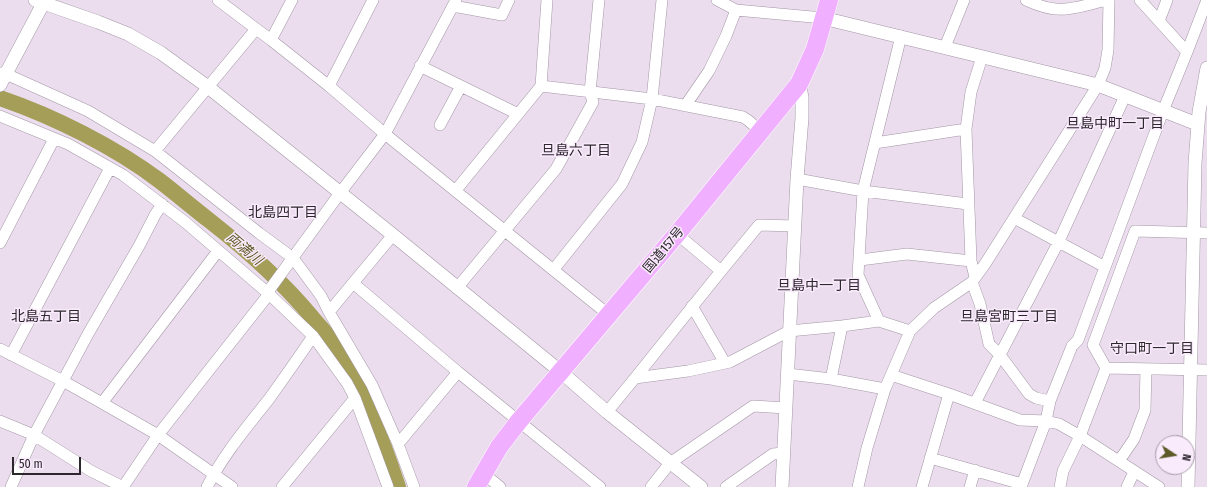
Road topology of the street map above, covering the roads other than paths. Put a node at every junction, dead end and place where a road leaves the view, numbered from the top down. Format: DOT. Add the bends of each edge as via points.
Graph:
graph roads {
  1 [pos="218,0"];
  2 [pos="292,0"];
  3 [pos="373,0"];
  4 [pos="509,0"];
  5 [pos="547,0"];
  6 [pos="599,0"];
  7 [pos="662,0"];
  8 [pos="717,0"];
  9 [pos="829,0"];
  10 [pos="964,0"];
  11 [pos="1108,0"];
  12 [pos="1140,0"];
  13 [pos="1167,0"];
  14 [pos="1206,0"];
  15 [pos="42,1"];
  16 [pos="1032,1"];
  17 [pos="455,3"];
  18 [pos="736,10"];
  19 [pos="824,18"];
  20 [pos="1159,21"];
  21 [pos="256,28"];
  22 [pos="901,36"];
  23 [pos="271,40"];
  24 [pos="945,47"];
  25 [pos="1187,52"];
  26 [pos="982,57"];
  27 [pos="420,66"];
  28 [pos="1207,68"];
  29 [pos="3,77"];
  30 [pos="799,84"];
  31 [pos="1098,85"];
  32 [pos="329,86"];
  33 [pos="461,86"];
  34 [pos="541,86"];
  35 [pos="208,87"];
  36 [pos="590,92"];
  37 [pos="1125,96"];
  38 [pos="652,99"];
  39 [pos="685,106"];
  40 [pos="1163,111"];
  41 [pos="518,114"];
  42 [pos="0,116"];
  43 [pos="1197,124"];
  44 [pos="440,125"];
  45 [pos="966,129"];
  46 [pos="761,132"];
  47 [pos="385,134"];
  48 [pos="54,139"];
  49 [pos="875,143"];
  50 [pos="155,151"];
  51 [pos="110,168"];
  52 [pos="797,179"];
  53 [pos="456,190"];
  54 [pos="863,191"];
  55 [pos="340,193"];
  56 [pos="162,204"];
  57 [pos="968,204"];
  58 [pos="1014,218"];
  59 [pos="794,226"];
  60 [pos="506,230"];
  61 [pos="1200,233"];
  62 [pos="677,234"];
  63 [pos="393,235"];
  64 [pos="1059,241"];
  65 [pos="0,243"];
  66 [pos="218,251"];
  67 [pos="293,258"];
  68 [pos="860,260"];
  69 [pos="971,261"];
  70 [pos="1105,267"];
  71 [pos="554,269"];
  72 [pos="721,271"];
  73 [pos="974,280"];
  74 [pos="353,283"];
  75 [pos="457,288"];
  76 [pos="269,292"];
  77 [pos="692,306"];
  78 [pos="329,312"];
  79 [pos="609,315"];
  80 [pos="879,321"];
  81 [pos="842,326"];
  82 [pos="789,331"];
  83 [pos="910,331"];
  84 [pos="313,336"];
  85 [pos="0,349"];
  86 [pos="11,355"];
  87 [pos="1000,355"];
  88 [pos="725,363"];
  89 [pos="1106,368"];
  90 [pos="1146,369"];
  91 [pos="1191,370"];
  92 [pos="1207,370"];
  93 [pos="458,372"];
  94 [pos="561,372"];
  95 [pos="788,374"];
  96 [pos="891,375"];
  97 [pos="635,378"];
  98 [pos="831,379"];
  99 [pos="64,381"];
  100 [pos="885,389"];
  101 [pos="949,394"];
  102 [pos="355,398"];
  103 [pos="1050,401"];
  104 [pos="102,403"];
  105 [pos="974,403"];
  106 [pos="786,408"];
  107 [pos="607,412"];
  108 [pos="0,420"];
  109 [pos="519,421"];
  110 [pos="1046,421"];
  111 [pos="34,435"];
  112 [pos="158,435"];
  113 [pos="1080,436"];
  114 [pos="398,444"];
  115 [pos="783,453"];
  116 [pos="930,458"];
  117 [pos="1119,461"];
  118 [pos="670,463"];
  119 [pos="975,470"];
  120 [pos="1134,472"];
  121 [pos="214,474"];
  122 [pos="480,480"];
  123 [pos="386,485"];
  124 [pos="1022,486"];
  125 [pos="11,487"];
  126 [pos="123,487"];
  127 [pos="207,487"];
  128 [pos="232,487"];
  129 [pos="282,487"];
  130 [pos="414,487"];
  131 [pos="500,487"];
  132 [pos="600,487"];
  133 [pos="651,487"];
  134 [pos="701,487"];
  135 [pos="726,487"];
  136 [pos="782,487"];
  137 [pos="858,487"];
  138 [pos="922,487"];
  139 [pos="970,487"];
  140 [pos="1060,487"];
  141 [pos="1127,487"];
  142 [pos="1159,487"];
  143 [pos="1188,487"];
  1 -- 21 [label="street"];
  2 -- 23 [label="street"];
  3 -- 32 [label="street"];
  4 -- 17 [label="street" via="502,15"];
  5 -- 34 [label="street"];
  6 -- 36 [label="street"];
  7 -- 38 [label="street"];
  8 -- 18 [label="street"];
  9 -- 19 [label="highway, 国道157号"];
  10 -- 24 [label="street"];
  11 -- 16 [label="street" via="1065,10 1046,9"];
  11 -- 31 [label="street" via="1108,50 1105,68"];
  12 -- 20 [label="street"];
  13 -- 20 [label="street"];
  14 -- 25 [label="street"];
  15 -- 29 [label="street"];
  15 -- 35 [label="street" via="128,34 161,53"];
  17 -- 27 [label="street"];
  18 -- 19 [label="street"];
  18 -- 39 [label="street" via="709,71"];
  19 -- 22 [label="street"];
  19 -- 30 [label="highway, 国道157号" via="815,50"];
  20 -- 25 [label="street"];
  21 -- 23 [label="street"];
  21 -- 35 [label="street"];
  22 -- 24 [label="street"];
  22 -- 49 [label="street"];
  23 -- 32 [label="street"];
  24 -- 26 [label="street"];
  25 -- 40 [label="street"];
  26 -- 31 [label="street"];
  26 -- 45 [label="street" via="971,92"];
  27 -- 33 [label="street"];
  27 -- 47 [label="street"];
  28 -- 43 [label="street"];
  29 -- 50 [label="street" via="88,111"];
  30 -- 46 [label="highway, 国道157号"];
  30 -- 52 [label="street" via="802,118"];
  31 -- 37 [label="street"];
  31 -- 58 [label="street"];
  32 -- 47 [label="street"];
  33 -- 41 [label="street"];
  33 -- 44 [label="street"];
  34 -- 36 [label="street"];
  34 -- 41 [label="street"];
  35 -- 50 [label="street"];
  35 -- 55 [label="street"];
  36 -- 38 [label="street"];
  36 -- 60 [label="street" via="593,102 556,169"];
  37 -- 40 [label="street"];
  37 -- 64 [label="street"];
  38 -- 39 [label="street"];
  38 -- 71 [label="street" via="642,142 622,184"];
  39 -- 46 [label="street" via="743,117"];
  40 -- 43 [label="street"];
  40 -- 70 [label="street"];
  41 -- 53 [label="street"];
  42 -- 48 [label="street"];
  43 -- 61 [label="street"];
  45 -- 49 [label="street"];
  45 -- 57 [label="street"];
  46 -- 62 [label="highway, 国道157号"];
  47 -- 53 [label="street"];
  47 -- 55 [label="street"];
  48 -- 51 [label="street"];
  48 -- 65 [label="street"];
  49 -- 54 [label="street"];
  50 -- 67 [label="street"];
  51 -- 56 [label="street"];
  51 -- 86 [label="street"];
  52 -- 54 [label="street"];
  52 -- 59 [label="street"];
  53 -- 60 [label="street"];
  54 -- 57 [label="street"];
  54 -- 68 [label="street"];
  55 -- 63 [label="street"];
  55 -- 67 [label="street"];
  56 -- 66 [label="street"];
  56 -- 99 [label="street"];
  57 -- 69 [label="street"];
  58 -- 64 [label="street"];
  58 -- 73 [label="street"];
  59 -- 72 [label="street" via="759,225"];
  59 -- 82 [label="street"];
  60 -- 71 [label="street"];
  60 -- 75 [label="street"];
  61 -- 89 [label="street" via="1135,232 1093,345"];
  61 -- 91 [label="street"];
  62 -- 72 [label="street"];
  62 -- 79 [label="highway, 国道157号"];
  63 -- 74 [label="street"];
  63 -- 75 [label="street"];
  64 -- 70 [label="street"];
  64 -- 87 [label="street"];
  66 -- 76 [label="street"];
  66 -- 104 [label="street"];
  67 -- 76 [label="street"];
  67 -- 78 [label="street" via="321,296"];
  68 -- 69 [label="street" via="907,254"];
  68 -- 80 [label="street" via="858,275"];
  69 -- 73 [label="street"];
  70 -- 103 [label="street" via="1078,340 1072,346"];
  71 -- 79 [label="street"];
  72 -- 77 [label="street"];
  73 -- 83 [label="street" via="934,308"];
  73 -- 87 [label="street" via="989,344"];
  74 -- 78 [label="street"];
  74 -- 93 [label="street"];
  75 -- 94 [label="street"];
  76 -- 84 [label="street"];
  76 -- 112 [label="street"];
  77 -- 88 [label="street"];
  77 -- 97 [label="street"];
  78 -- 114 [label="street" via="372,385"];
  79 -- 94 [label="highway, 国道157号"];
  80 -- 81 [label="street"];
  80 -- 83 [label="street"];
  81 -- 82 [label="street"];
  81 -- 98 [label="street"];
  82 -- 88 [label="street"];
  82 -- 95 [label="street"];
  83 -- 96 [label="street"];
  84 -- 102 [label="street"];
  84 -- 121 [label="street"];
  85 -- 86 [label="street"];
  86 -- 99 [label="street"];
  87 -- 103 [label="street" via="1030,394"];
  87 -- 105 [label="street"];
  88 -- 97 [label="street"];
  89 -- 90 [label="street"];
  89 -- 113 [label="street"];
  90 -- 91 [label="street"];
  90 -- 117 [label="street" via="1146,410 1134,439"];
  91 -- 92 [label="street"];
  91 -- 143 [label="street"];
  93 -- 109 [label="street"];
  93 -- 114 [label="street"];
  94 -- 107 [label="street"];
  94 -- 109 [label="highway, 国道157号"];
  95 -- 98 [label="street"];
  95 -- 106 [label="street"];
  96 -- 100 [label="street"];
  96 -- 101 [label="street"];
  97 -- 107 [label="street"];
  98 -- 100 [label="street"];
  99 -- 104 [label="street"];
  99 -- 111 [label="street"];
  100 -- 137 [label="street"];
  101 -- 105 [label="street"];
  101 -- 116 [label="street"];
  102 -- 123 [label="street"];
  102 -- 129 [label="street"];
  103 -- 110 [label="street"];
  104 -- 112 [label="street"];
  105 -- 110 [label="street" via="1020,420"];
  106 -- 115 [label="street"];
  106 -- 118 [label="street" via="753,406"];
  107 -- 118 [label="street"];
  108 -- 111 [label="street"];
  109 -- 122 [label="highway, 国道157号" via="499,447"];
  109 -- 132 [label="street"];
  110 -- 113 [label="street" via="1059,424"];
  110 -- 124 [label="street"];
  111 -- 125 [label="street"];
  111 -- 126 [label="street" via="90,471"];
  112 -- 121 [label="street"];
  112 -- 126 [label="street"];
  113 -- 117 [label="street"];
  113 -- 140 [label="street" via="1063,470"];
  114 -- 130 [label="street"];
  115 -- 135 [label="street" via="773,454"];
  115 -- 136 [label="street"];
  116 -- 119 [label="street"];
  116 -- 138 [label="street"];
  117 -- 120 [label="street"];
  118 -- 133 [label="street"];
  118 -- 134 [label="street"];
  119 -- 124 [label="street"];
  119 -- 139 [label="street"];
  120 -- 141 [label="street"];
  120 -- 142 [label="street"];
  121 -- 127 [label="street"];
  121 -- 128 [label="street"];
  122 -- 131 [label="street"];
}
